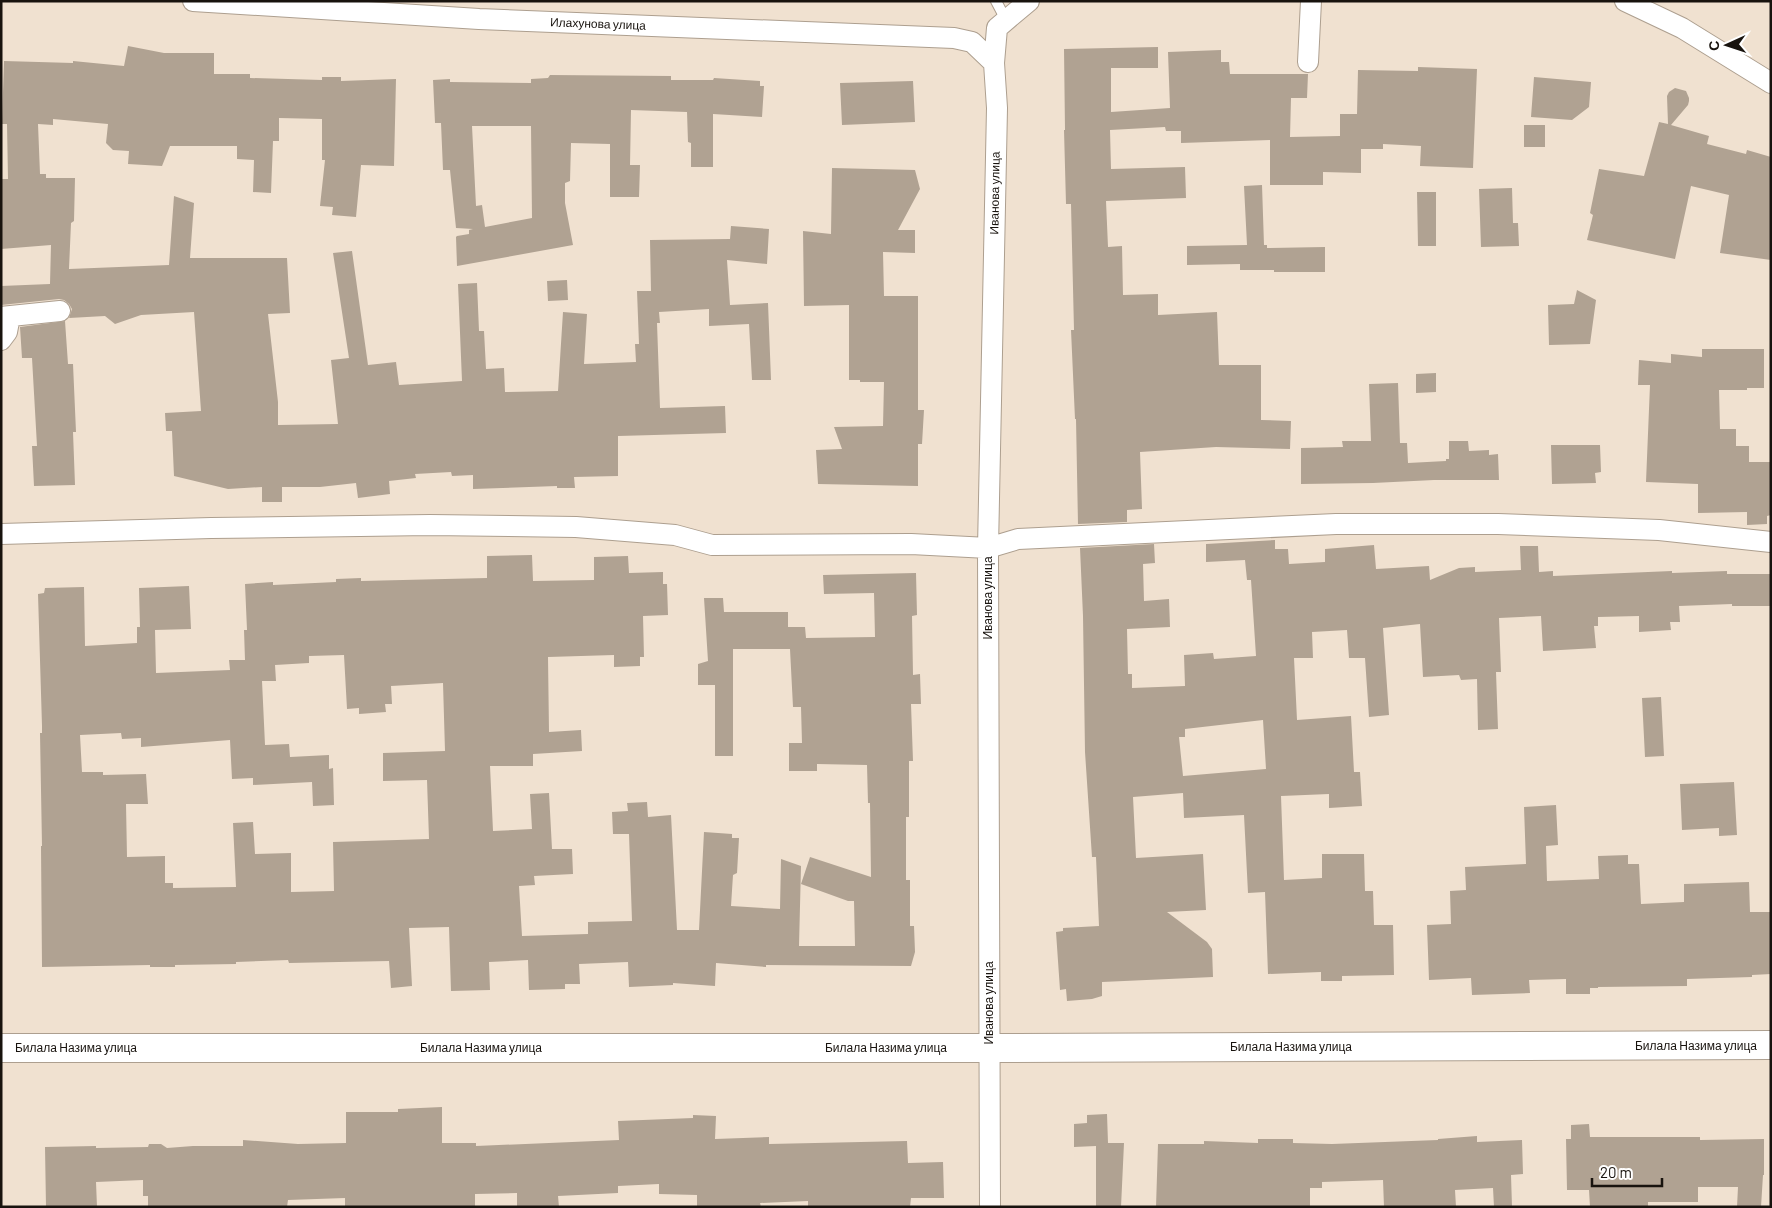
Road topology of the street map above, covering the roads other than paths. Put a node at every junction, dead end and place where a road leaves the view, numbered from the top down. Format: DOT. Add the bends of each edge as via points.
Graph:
graph roads {
  1 [pos="193,1"];
  2 [pos="996,1"];
  3 [pos="1311,1"];
  4 [pos="1625,1"];
  5 [pos="1018,8"];
  6 [pos="475,10"];
  7 [pos="1308,62"];
  8 [pos="994,63"];
  9 [pos="1771,83"];
  10 [pos="60,311"];
  11 [pos="6,316"];
  12 [pos="1,340"];
  13 [pos="1,534"];
  14 [pos="1771,542"];
  15 [pos="988,548"];
  16 [pos="1771,1045"];
  17 [pos="1,1048"];
  18 [pos="990,1048"];
  19 [pos="990,1207"];
  1 -- 6 [label="street, Илахунова улица"];
  2 -- 5 [label="lane"];
  3 -- 7 [label="street"];
  4 -- 9 [label="street" via="1682,28"];
  5 -- 8 [label="street, Иванова улица" via="997,28"];
  6 -- 8 [label="street, Илахунова улица" via="954,38 972,42"];
  8 -- 15 [label="street, Иванова улица" via="997,108"];
  10 -- 11 [label="street"];
  11 -- 12 [label="street" via="7,332"];
  13 -- 15 [label="street" via="324,526 576,527 675,535 712,545 911,544"];
  14 -- 15 [label="street" via="1659,530 1498,524 1336,524 1018,538"];
  15 -- 18 [label="street, Иванова улица"];
  16 -- 18 [label="street, Билала Назима улица"];
  17 -- 18 [label="street, Билала Назима улица"];
  18 -- 19 [label="street, Иванова улица"];
}
